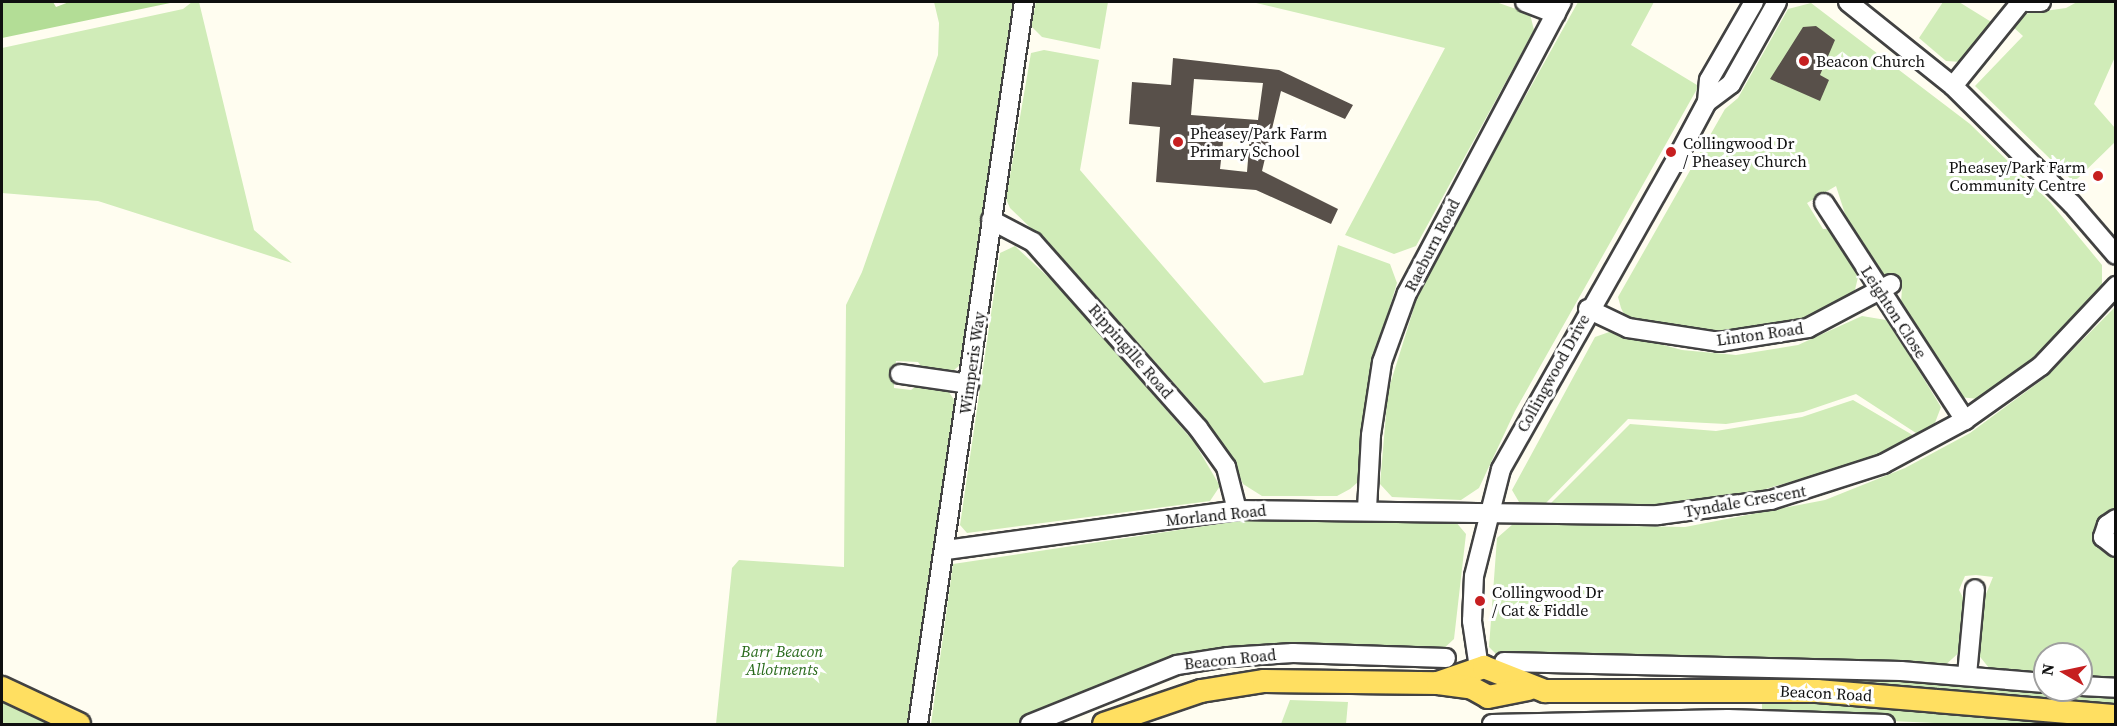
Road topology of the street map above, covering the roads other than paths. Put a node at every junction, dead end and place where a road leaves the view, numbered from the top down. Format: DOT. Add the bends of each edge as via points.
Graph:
graph roads {
  1 [pos="1024,2"];
  2 [pos="1525,2"];
  3 [pos="1754,2"];
  4 [pos="1777,2"];
  5 [pos="1848,2"];
  6 [pos="2021,2"];
  7 [pos="2027,2"];
  8 [pos="2041,2"];
  9 [pos="1559,8"];
  10 [pos="1953,86"];
  11 [pos="1707,102"];
  12 [pos="1824,203"];
  13 [pos="990,220"];
  14 [pos="2115,255"];
  15 [pos="2115,286"];
  16 [pos="1886,287"];
  17 [pos="1588,309"];
  18 [pos="900,374"];
  19 [pos="969,384"];
  20 [pos="1965,420"];
  21 [pos="1367,509"];
  22 [pos="1237,510"];
  23 [pos="1487,510"];
  24 [pos="2115,519"];
  25 [pos="2115,547"];
  26 [pos="946,550"];
  27 [pos="1975,589"];
  28 [pos="1446,658"];
  29 [pos="1967,675"];
  30 [pos="1487,678"];
  31 [pos="2033,682"];
  32 [pos="2093,687"];
  33 [pos="2,688"];
  34 [pos="2115,688"];
  35 [pos="2115,716"];
  36 [pos="79,724"];
  37 [pos="918,724"];
  38 [pos="1030,724"];
  39 [pos="1104,724"];
  40 [pos="1492,724"];
  41 [pos="1885,724"];
  1 -- 13 [label="street, Wimperis Way"];
  2 -- 9 [label="street"];
  3 -- 11 [label="street, Collingwood Drive" via="1710,80"];
  4 -- 11 [label="street, Collingwood Drive" via="1731,84"];
  5 -- 10 [label="street"];
  6 -- 10 [label="street"];
  7 -- 8 [label="street"];
  9 -- 21 [label="street, Raeburn Road" via="1407,293 1382,362 1371,435"];
  10 -- 14 [label="street" via="2073,204"];
  11 -- 17 [label="street, Collingwood Drive"];
  12 -- 16 [label="street, Leighton Close"];
  13 -- 19 [label="street, Wimperis Way"];
  13 -- 22 [label="street, Rippingille Road" via="1033,243 1198,428 1226,466"];
  15 -- 20 [label="street, Tyndale Crescent" via="2041,366"];
  16 -- 17 [label="street, Linton Road" via="1808,328 1719,342 1628,328"];
  16 -- 20 [label="street, Leighton Close"];
  17 -- 23 [label="street, Collingwood Drive" via="1501,469"];
  18 -- 19 [label="street"];
  19 -- 26 [label="street, Wimperis Way"];
  20 -- 23 [label="street, Tyndale Crescent" via="1883,464 1771,500 1658,515"];
  21 -- 22 [label="street, Morland Road"];
  21 -- 23 [label="street, Morland Road"];
  22 -- 26 [label="street, Morland Road"];
  23 -- 30 [label="street, Collingwood Drive" via="1473,602"];
  24 -- 25 [label="street" via="2107,525 2103,537"];
  26 -- 37 [label="street, Wimperis Way"];
  27 -- 29 [label="street"];
  28 -- 38 [label="street, Beacon Road" via="1369,662 1293,653 1177,665"];
  29 -- 30 [label="street, Beacon Road"];
  29 -- 31 [label="street, Beacon Road"];
  30 -- 35 [label="main road, Beacon Road" via="1577,692 1817,691"];
  30 -- 39 [label="main road, Beacon Road" via="1438,683 1264,681 1201,691"];
  30 -- 40 [label="street, Collingwood Drive"];
  32 -- 34 [label="street"];
  33 -- 36 [label="main road"];
  40 -- 41 [label="street, Beacon Road" via="1728,719"];
}
